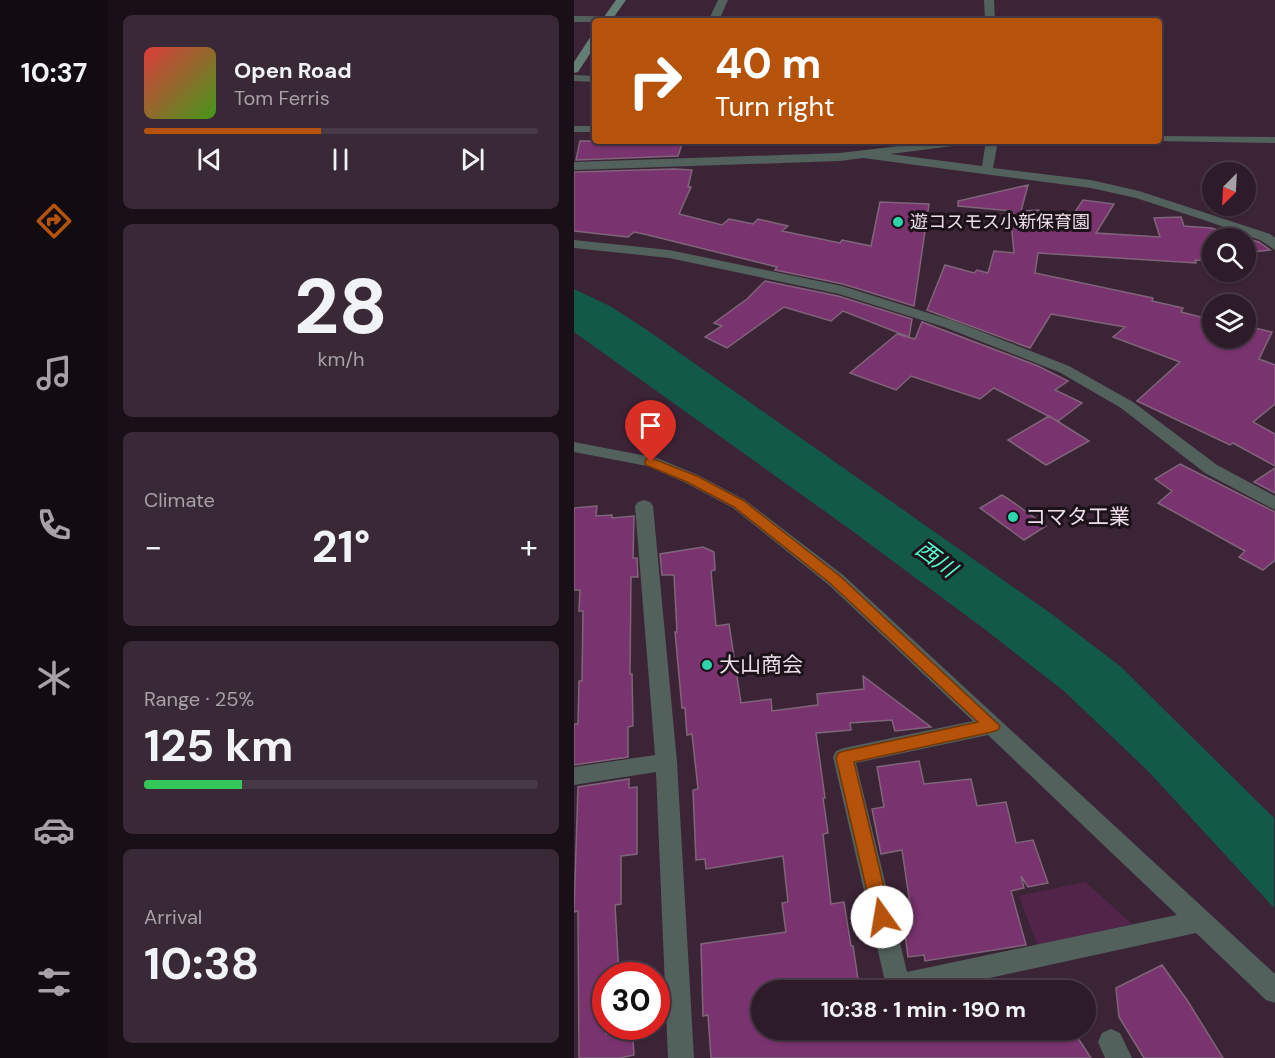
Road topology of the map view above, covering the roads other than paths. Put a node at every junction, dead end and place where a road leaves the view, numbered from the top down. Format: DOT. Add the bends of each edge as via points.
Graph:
graph roads {
  1 [pos="621,0"];
  2 [pos="722,0"];
  3 [pos="989,0"];
  4 [pos="608,18"];
  5 [pos="715,18"];
  6 [pos="990,18"];
  7 [pos="574,19"];
  8 [pos="592,20"];
  9 [pos="592,43"];
  10 [pos="574,70"];
  11 [pos="574,78"];
  12 [pos="592,79"];
  13 [pos="574,129"];
  14 [pos="592,129"];
  15 [pos="1162,139"];
  16 [pos="1274,140"];
  17 [pos="947,144"];
  18 [pos="991,144"];
  19 [pos="867,155"];
  20 [pos="574,166"];
  21 [pos="987,170"];
  22 [pos="574,244"];
  23 [pos="1274,246"];
  24 [pos="574,447"];
  25 [pos="1274,504"];
  26 [pos="644,506"];
  27 [pos="992,726"];
  28 [pos="666,762"];
  29 [pos="574,776"];
  30 [pos="1199,921"];
  31 [pos="1274,991"];
  32 [pos="681,1058"];
  1 -- 4 [label="street"];
  2 -- 5 [label="street"];
  3 -- 6 [label="street"];
  7 -- 8 [label="street"];
  9 -- 10 [label="street"];
  11 -- 12 [label="street"];
  13 -- 14 [label="street"];
  15 -- 16 [label="street"];
  17 -- 19 [label="street"];
  18 -- 21 [label="street"];
  19 -- 20 [label="street"];
  19 -- 21 [label="street"];
  21 -- 23 [label="street" via="1139,195 1265,237"];
  22 -- 25 [label="street" via="669,254 841,290 949,324 1064,369 1128,405 1211,469"];
  24 -- 27 [label="street" via="651,462 739,504 836,580"];
  26 -- 28 [label="street"];
  27 -- 30 [label="street"];
  27 -- 30 [label="street" via="844,758 898,986"];
  28 -- 29 [label="street"];
  28 -- 32 [label="street"];
  30 -- 31 [label="street"];
}
